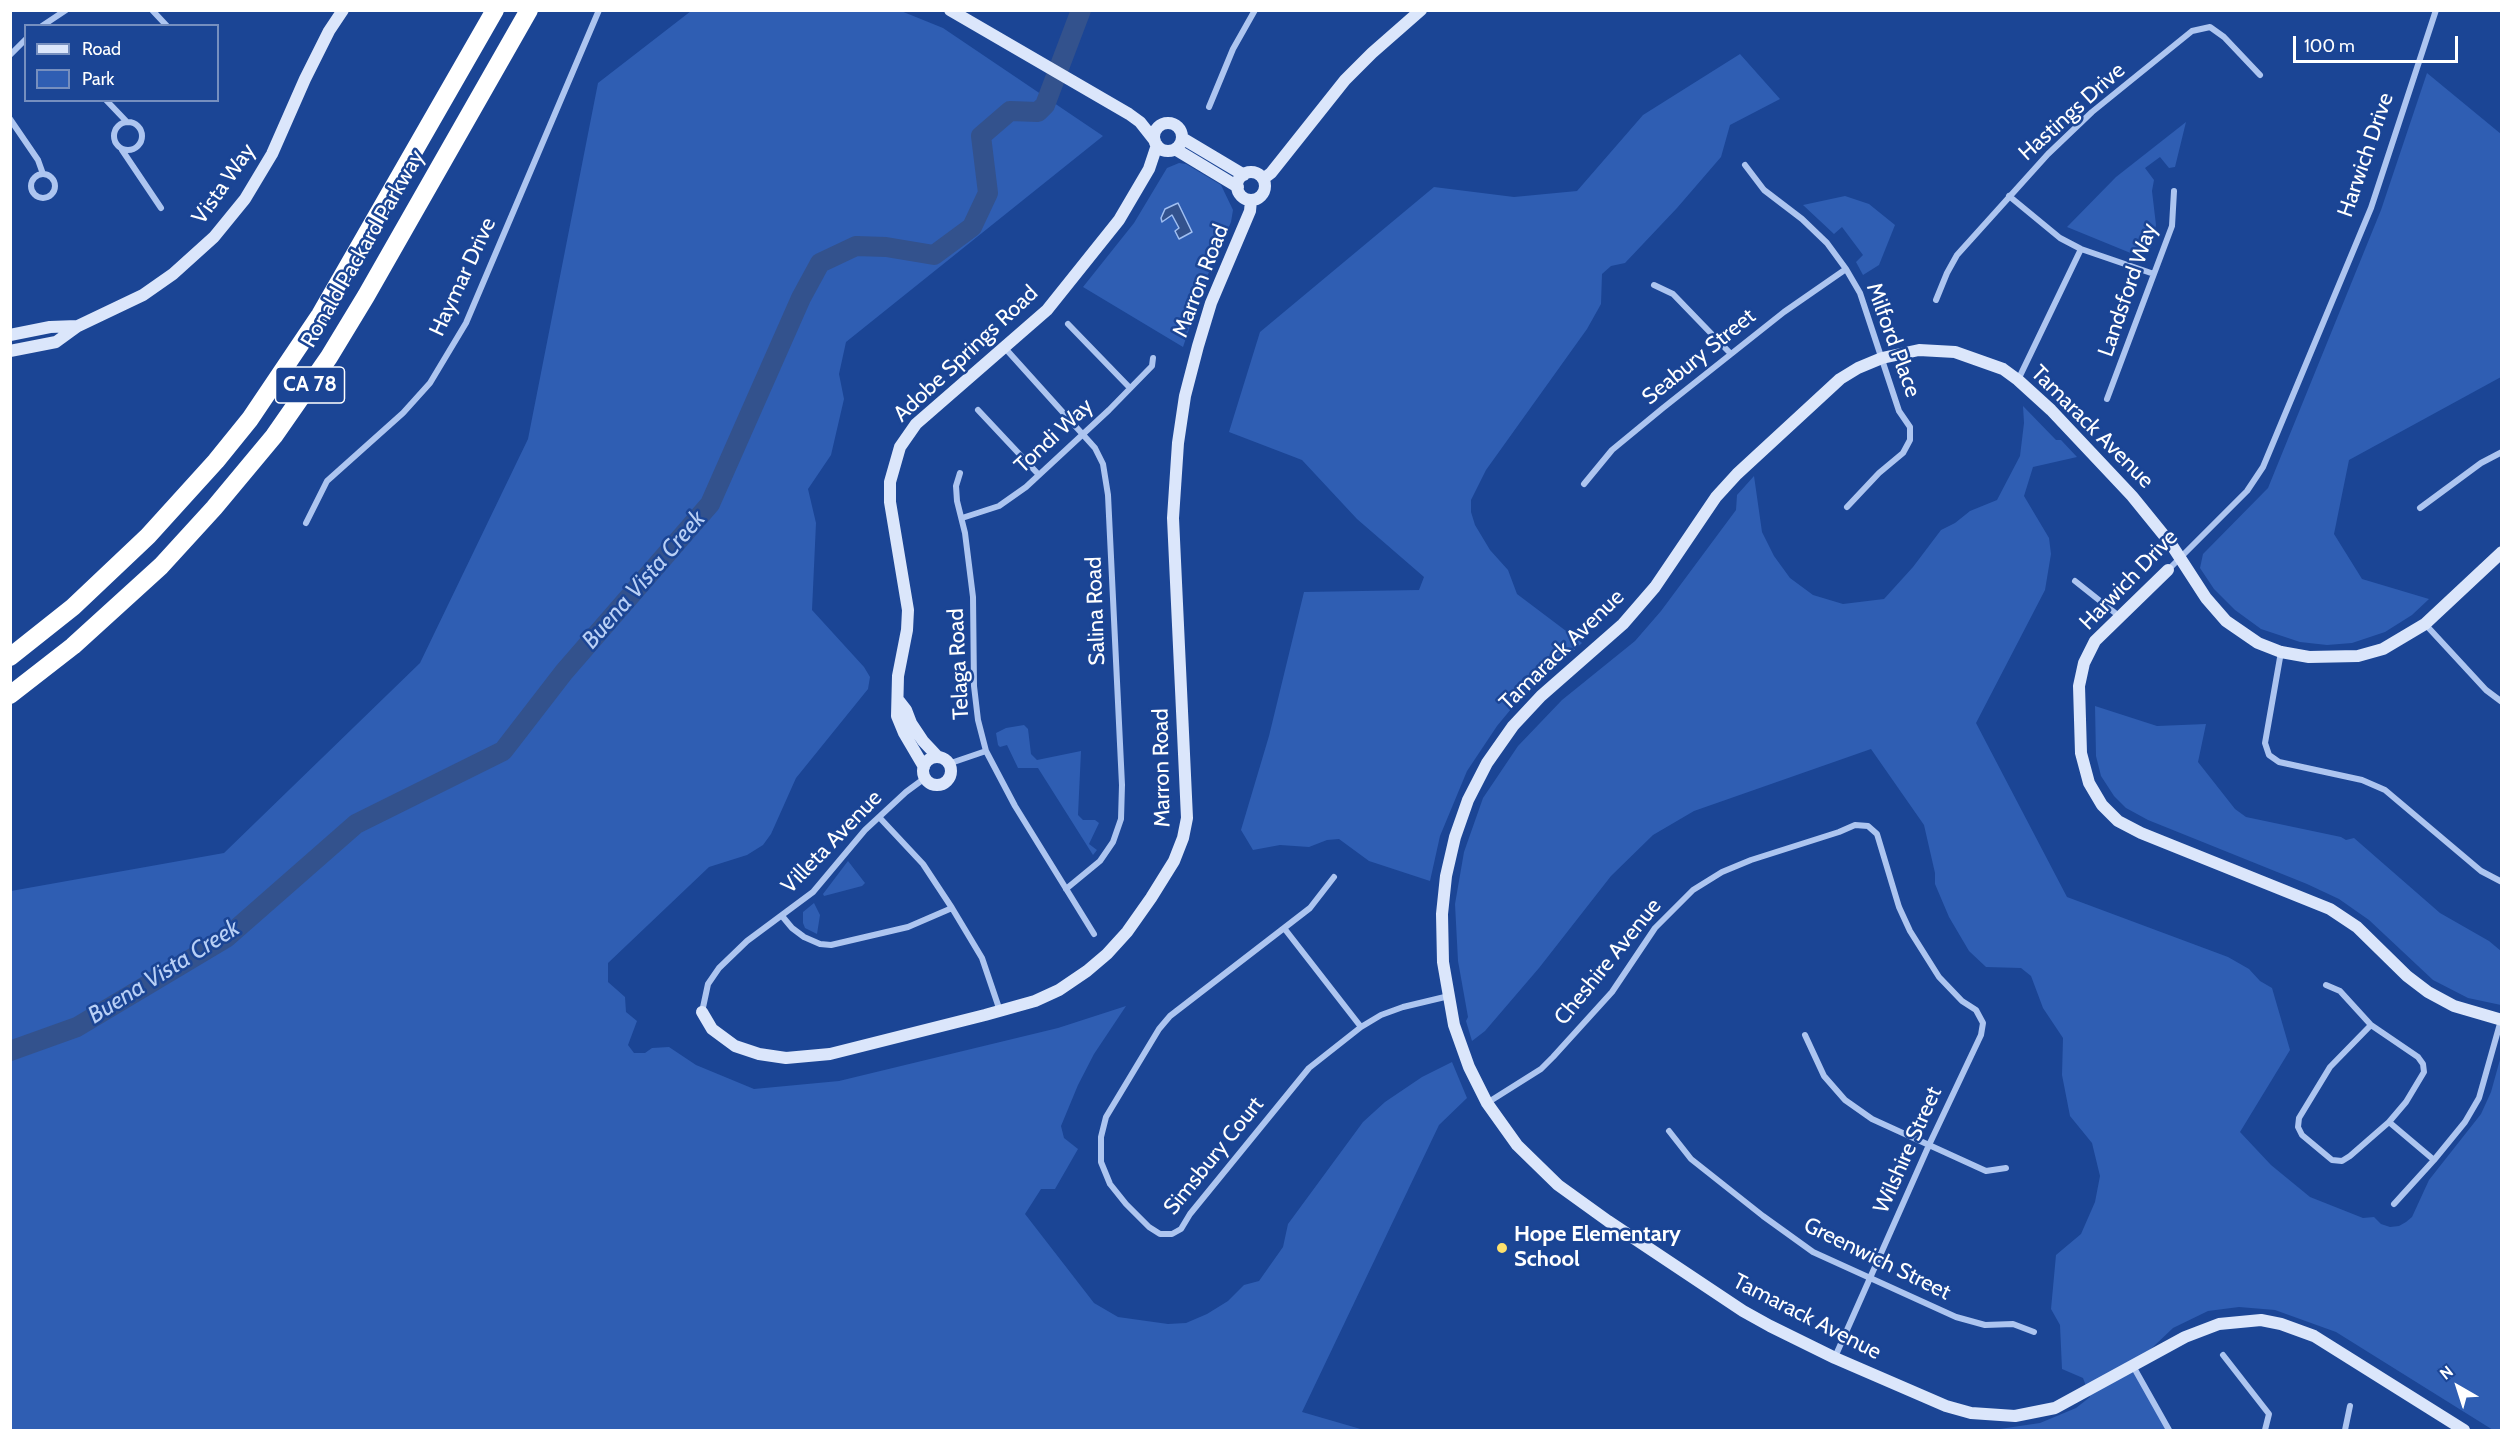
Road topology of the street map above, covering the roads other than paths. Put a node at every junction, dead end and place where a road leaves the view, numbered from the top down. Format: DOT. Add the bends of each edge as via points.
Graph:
graph roads {
  1 [pos="66,10"];
  2 [pos="152,10"];
  3 [pos="343,10"];
  4 [pos="495,10"];
  5 [pos="529,10"];
  6 [pos="599,10"];
  7 [pos="950,10"];
  8 [pos="1421,10"];
  9 [pos="2436,10"];
  10 [pos="1256,12"];
  11 [pos="45,24"];
  12 [pos="165,24"];
  13 [pos="24,41"];
  14 [pos="10,55"];
  15 [pos="2260,75"];
  16 [pos="108,102"];
  17 [pos="1209,107"];
  18 [pos="10,119"];
  19 [pos="127,122"];
  20 [pos="1140,122"];
  21 [pos="1162,126"];
  22 [pos="1156,143"];
  23 [pos="1175,146"];
  24 [pos="122,149"];
  25 [pos="1745,165"];
  26 [pos="1149,169"];
  27 [pos="43,174"];
  28 [pos="1244,175"];
  29 [pos="1263,179"];
  30 [pos="1238,187"];
  31 [pos="2175,191"];
  32 [pos="2009,196"];
  33 [pos="1251,200"];
  34 [pos="161,208"];
  35 [pos="2080,249"];
  36 [pos="1846,269"];
  37 [pos="2154,274"];
  38 [pos="1654,285"];
  39 [pos="1936,300"];
  40 [pos="1068,324"];
  41 [pos="78,326"];
  42 [pos="10,335"];
  43 [pos="1003,347"];
  44 [pos="10,351"];
  45 [pos="1730,353"];
  46 [pos="1153,358"];
  47 [pos="1882,358"];
  48 [pos="2018,380"];
  49 [pos="1130,388"];
  50 [pos="2108,399"];
  51 [pos="978,410"];
  52 [pos="1084,434"];
  53 [pos="2502,452"];
  54 [pos="960,473"];
  55 [pos="1038,475"];
  56 [pos="1584,484"];
  57 [pos="1847,507"];
  58 [pos="2420,508"];
  59 [pos="962,518"];
  60 [pos="306,523"];
  61 [pos="2502,552"];
  62 [pos="2180,559"];
  63 [pos="2168,570"];
  64 [pos="2075,581"];
  65 [pos="2119,616"];
  66 [pos="2425,624"];
  67 [pos="2281,652"];
  68 [pos="10,657"];
  69 [pos="10,695"];
  70 [pos="899,701"];
  71 [pos="2502,702"];
  72 [pos="986,752"];
  73 [pos="943,760"];
  74 [pos="925,773"];
  75 [pos="879,818"];
  76 [pos="1334,877"];
  77 [pos="2502,882"];
  78 [pos="1066,889"];
  79 [pos="952,908"];
  80 [pos="782,916"];
  81 [pos="1284,928"];
  82 [pos="1094,934"];
  83 [pos="2326,985"];
  84 [pos="1449,996"];
  85 [pos="702,1012"];
  86 [pos="1000,1012"];
  87 [pos="2501,1020"];
  88 [pos="1983,1023"];
  89 [pos="2371,1025"];
  90 [pos="1361,1027"];
  91 [pos="1805,1035"];
  92 [pos="1487,1103"];
  93 [pos="2389,1122"];
  94 [pos="1669,1131"];
  95 [pos="1929,1145"];
  96 [pos="2434,1160"];
  97 [pos="2006,1168"];
  98 [pos="2394,1204"];
  99 [pos="1870,1277"];
  100 [pos="2034,1332"];
  101 [pos="2223,1355"];
  102 [pos="1835,1358"];
  103 [pos="2133,1366"];
  104 [pos="2350,1406"];
  105 [pos="2169,1431"];
  106 [pos="2265,1431"];
  107 [pos="2345,1431"];
  108 [pos="2464,1431"];
  1 -- 11 [label="street"];
  2 -- 12 [label="street"];
  3 -- 41 [label="street, Vista Way" via="329,31 272,154 245,199 214,237 143,295"];
  4 -- 68 [label="highway, Ronald Packard Parkway / CA 78" via="320,315 250,419 148,536 73,607"];
  5 -- 69 [label="highway, Ronald Packard Parkway / CA 78" via="366,296 274,436 161,566 73,646"];
  6 -- 60 [label="street, Haymar Drive" via="466,323 429,383 403,413 327,481"];
  7 -- 20 [label="street"];
  8 -- 29 [label="street" via="1345,80"];
  9 -- 62 [label="street, Harwich Drive" via="2371,208 2263,467 2247,491"];
  10 -- 17 [label="street" via="1233,49"];
  13 -- 14 [label="street"];
  15 -- 32 [label="street, Hastings Drive" via="2210,27 2192,31 2092,112"];
  16 -- 19 [label="street"];
  18 -- 27 [label="street"];
  19 -- 24 [label="street" via="113,134"];
  19 -- 24 [label="street" via="139,128 141,141 135,148"];
  20 -- 21 [label="street"];
  20 -- 22 [label="street"];
  21 -- 22 [label="street" via="1155,133"];
  21 -- 23 [label="street" via="1175,125 1180,131"];
  22 -- 23 [label="street" via="1162,149"];
  22 -- 26 [label="street, Adobe Springs Road"];
  23 -- 26 [label="street, Adobe Springs Road"];
  23 -- 28 [label="street"];
  23 -- 30 [label="street"];
  24 -- 34 [label="street"];
  25 -- 36 [label="street, Milford Place" via="1764,190 1827,243"];
  26 -- 43 [label="street, Adobe Springs Road" via="1119,220 1047,310"];
  27 -- 27 [label="street" via="36,177 31,187 36,196 44,199 52,196 56,184"];
  28 -- 29 [label="street" via="1252,173"];
  28 -- 30 [label="street"];
  29 -- 33 [label="street" via="1264,191"];
  30 -- 33 [label="street" via="1241,195"];
  31 -- 37 [label="street, Landsford Way" via="2172,226"];
  32 -- 35 [label="street" via="2060,238"];
  32 -- 39 [label="street, Hastings Drive" via="1957,255"];
  33 -- 86 [label="street, Marron Road" via="1198,346 1185,396 1174,477 1174,561 1187,818 1184,838 1151,898 1107,954 1059,990"];
  35 -- 37 [label="street"];
  35 -- 48 [label="street"];
  36 -- 45 [label="street, Seabury Street"];
  36 -- 47 [label="street, Milford Place" via="1860,293"];
  37 -- 50 [label="street, Landsford Way"];
  38 -- 45 [label="street" via="1673,294"];
  40 -- 49 [label="street"];
  41 -- 42 [label="street, Vista Way"];
  41 -- 44 [label="street, Vista Way" via="56,342"];
  43 -- 52 [label="street, Salina Road"];
  43 -- 70 [label="street, Adobe Springs Road" via="916,424 893,466 890,502 908,610 898,676"];
  45 -- 56 [label="street, Seabury Street" via="1612,450"];
  46 -- 49 [label="street, Tondi Way" via="1152,366"];
  47 -- 48 [label="street, Tamarack Avenue" via="1919,350 1955,352 2003,369"];
  47 -- 57 [label="street, Milford Place" via="1899,411 1910,427 1910,440 1903,453"];
  47 -- 84 [label="street, Tamarack Avenue" via="1840,379 1737,474 1716,497 1655,587 1623,624 1541,696 1487,763 1468,800 1446,876 1443,962"];
  48 -- 62 [label="street, Tamarack Avenue" via="2132,496"];
  49 -- 52 [label="street, Tondi Way"];
  51 -- 55 [label="street"];
  52 -- 55 [label="street, Tondi Way"];
  52 -- 78 [label="street, Salina Road" via="1103,464 1108,495 1121,819 1113,842 1100,861"];
  53 -- 58 [label="street"];
  54 -- 59 [label="street, Telaga Road" via="957,493"];
  55 -- 59 [label="street, Tondi Way" via="999,506"];
  59 -- 72 [label="street, Telaga Road" via="973,597 974,686"];
  61 -- 66 [label="street, Tamarack Avenue"];
  62 -- 63 [label="street, Harwich Drive"];
  62 -- 67 [label="street, Tamarack Avenue" via="2226,621 2258,643"];
  63 -- 65 [label="street, Harwich Drive"];
  64 -- 65 [label="street"];
  65 -- 87 [label="street, Harwich Drive" via="2095,641 2084,663 2079,687 2081,753 2089,783 2102,805 2118,821 2141,833 2330,909 2357,927 2428,992 2454,1006"];
  66 -- 67 [label="street, Tamarack Avenue" via="2383,649 2358,656 2309,657"];
  66 -- 71 [label="street"];
  67 -- 77 [label="street" via="2265,743 2269,755 2279,762 2362,780 2385,790 2481,871"];
  70 -- 73 [label="street, Adobe Springs Road" via="923,741"];
  70 -- 74 [label="street, Adobe Springs Road" via="897,716"];
  72 -- 73 [label="street"];
  72 -- 78 [label="street, Telaga Road" via="1014,806"];
  73 -- 74 [label="street" via="929,759"];
  73 -- 74 [label="street" via="949,776 944,783 935,784"];
  74 -- 75 [label="street, Villeta Avenue"];
  75 -- 79 [label="street" via="923,864"];
  75 -- 80 [label="street, Villeta Avenue" via="850,845 813,892"];
  76 -- 81 [label="street, Simsbury Court" via="1310,908"];
  78 -- 82 [label="street, Telaga Road"];
  79 -- 80 [label="street" via="908,927 831,945 804,938"];
  79 -- 86 [label="street" via="982,958"];
  80 -- 85 [label="street, Villeta Avenue" via="719,968 708,984"];
  81 -- 90 [label="street"];
  81 -- 90 [label="street, Simsbury Court" via="1170,1016 1159,1029 1106,1117 1101,1162 1110,1184 1160,1234 1181,1229 1309,1068"];
  83 -- 89 [label="street" via="2340,991"];
  84 -- 90 [label="street, Simsbury Court" via="1403,1007"];
  84 -- 92 [label="street, Tamarack Avenue" via="1466,1060"];
  85 -- 86 [label="street, Marron Road" via="712,1029 735,1046 786,1058 830,1054"];
  87 -- 96 [label="street" via="2479,1098"];
  88 -- 92 [label="street, Cheshire Avenue" via="1976,1010 1940,977 1910,931 1877,834 1868,826 1855,825 1751,860 1693,890 1655,928 1612,992 1553,1057"];
  88 -- 95 [label="street, Wilshire Street" via="1981,1035"];
  89 -- 93 [label="street" via="2423,1064 2424,1072"];
  89 -- 93 [label="street" via="2330,1067 2299,1118 2298,1127 2332,1160 2342,1161"];
  91 -- 95 [label="street" via="1824,1076 1845,1100 1872,1119"];
  92 -- 102 [label="street, Tamarack Avenue" via="1517,1145 1566,1191 1743,1311"];
  93 -- 96 [label="street"];
  94 -- 99 [label="street, Greenwich Street" via="1691,1159 1794,1239 1813,1252"];
  95 -- 97 [label="street" via="1986,1171"];
  95 -- 99 [label="street, Wilshire Street"];
  96 -- 98 [label="street"];
  99 -- 100 [label="street, Greenwich Street" via="1956,1317 1985,1325 2013,1324"];
  99 -- 102 [label="street, Wilshire Street"];
  101 -- 106 [label="street" via="2269,1414"];
  102 -- 103 [label="street, Tamarack Avenue" via="1947,1406 1988,1416 2015,1416 2055,1408"];
  103 -- 105 [label="street"];
  103 -- 108 [label="street, Tamarack Avenue" via="2185,1336 2219,1324 2261,1320 2314,1336"];
  104 -- 107 [label="street"];
}
